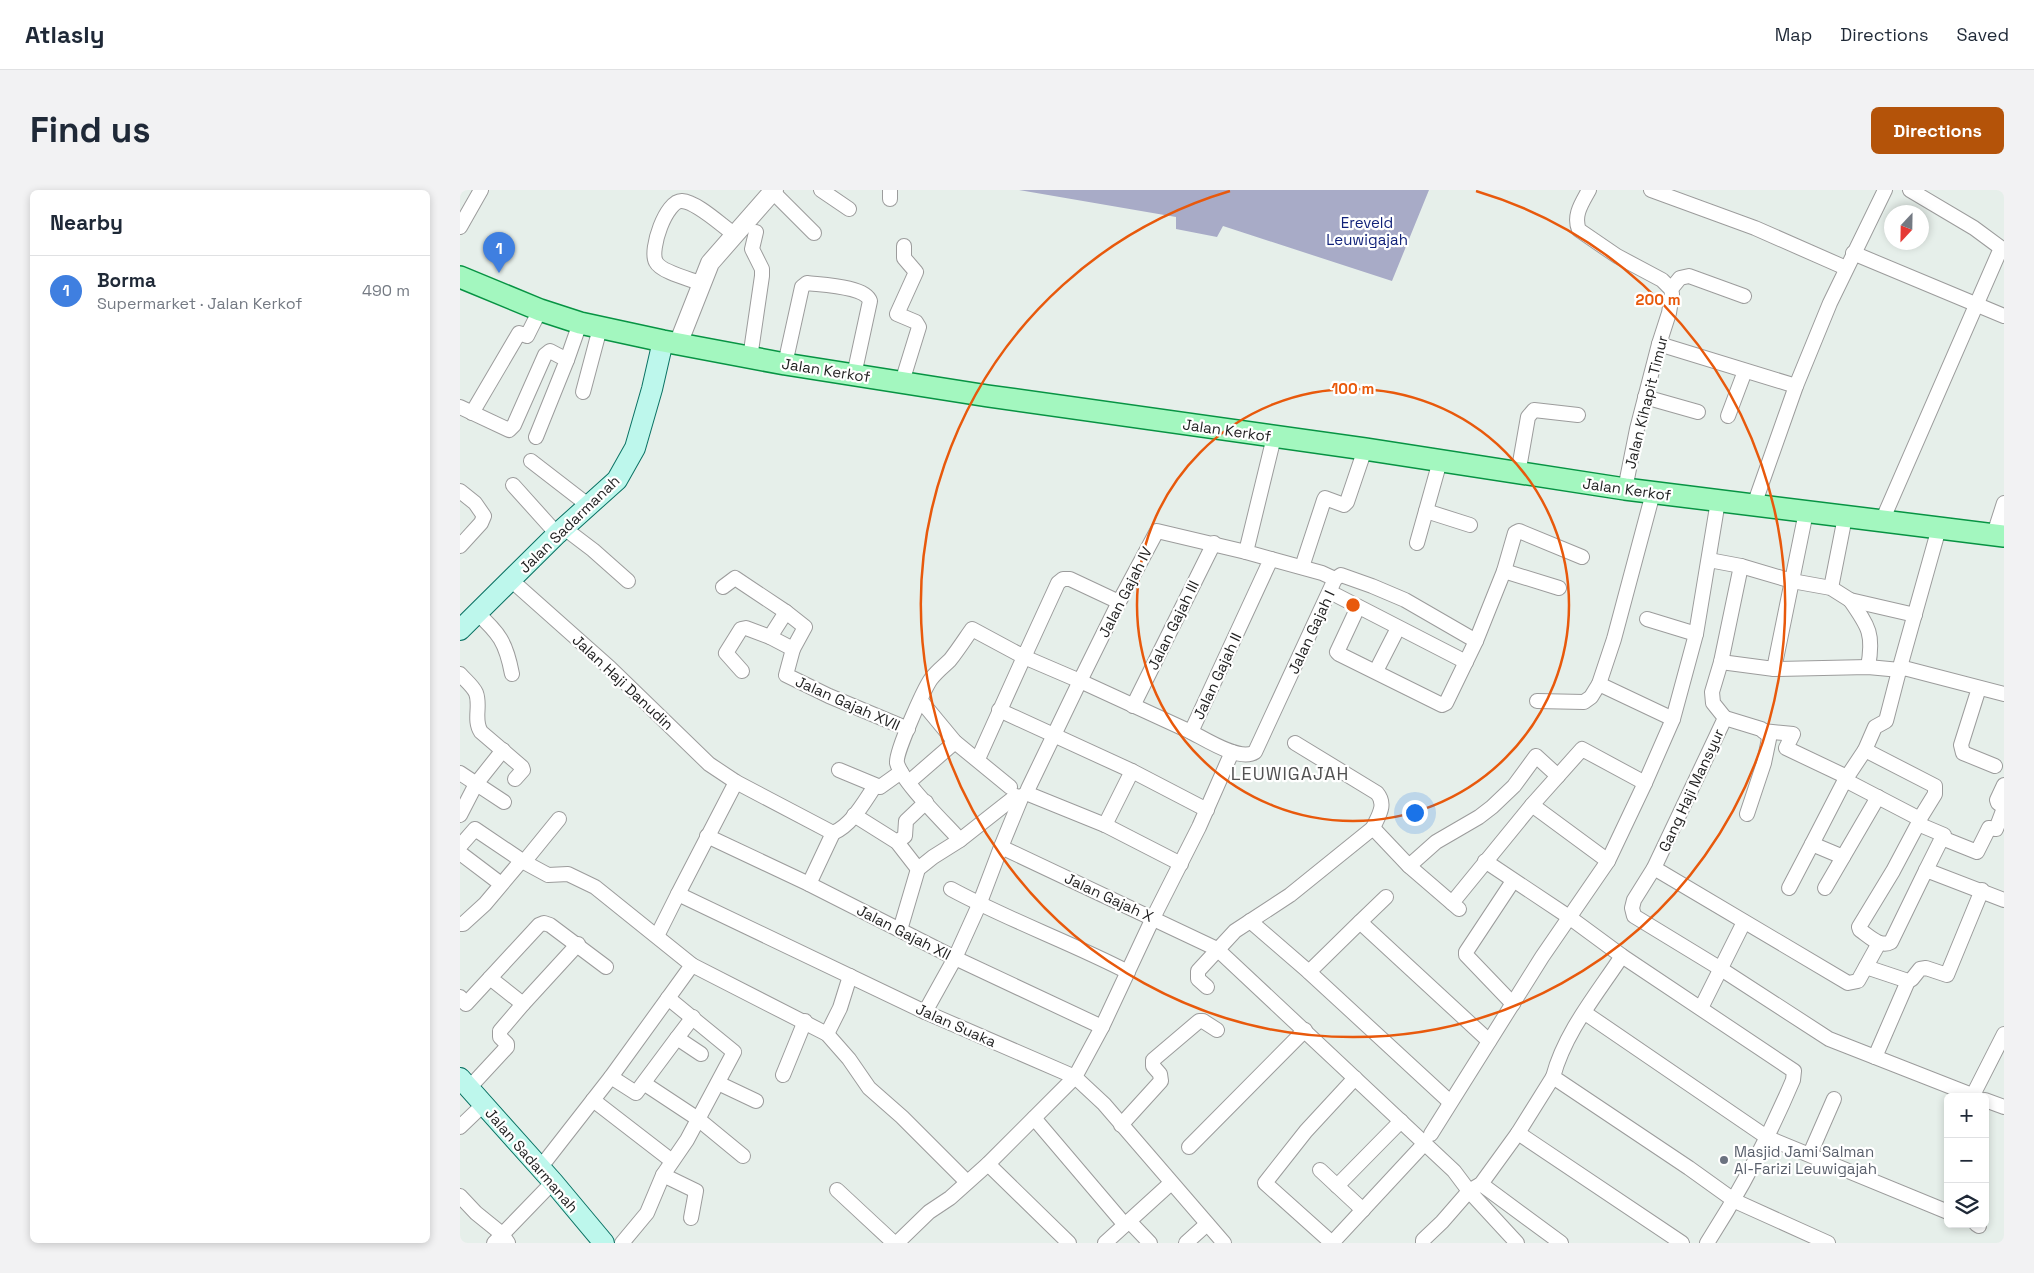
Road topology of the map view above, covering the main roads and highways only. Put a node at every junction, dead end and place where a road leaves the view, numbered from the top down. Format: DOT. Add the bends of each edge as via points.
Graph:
graph roads {
  1 [pos="460,277"];
  2 [pos="670,343"];
  3 [pos="1999,535"];
  4 [pos="466,619"];
  5 [pos="464,1083"];
  6 [pos="604,1243"];
  1 -- 2 [label="main road, Jalan Kerkof" via="540,310 590,326"];
  2 -- 3 [label="main road, Jalan Kerkof" via="785,364 1518,474"];
  2 -- 4 [label="main road, Jalan Sadarmanah" via="652,389 635,448 617,480"];
  5 -- 6 [label="main road, Jalan Sadarmanah"];
}
